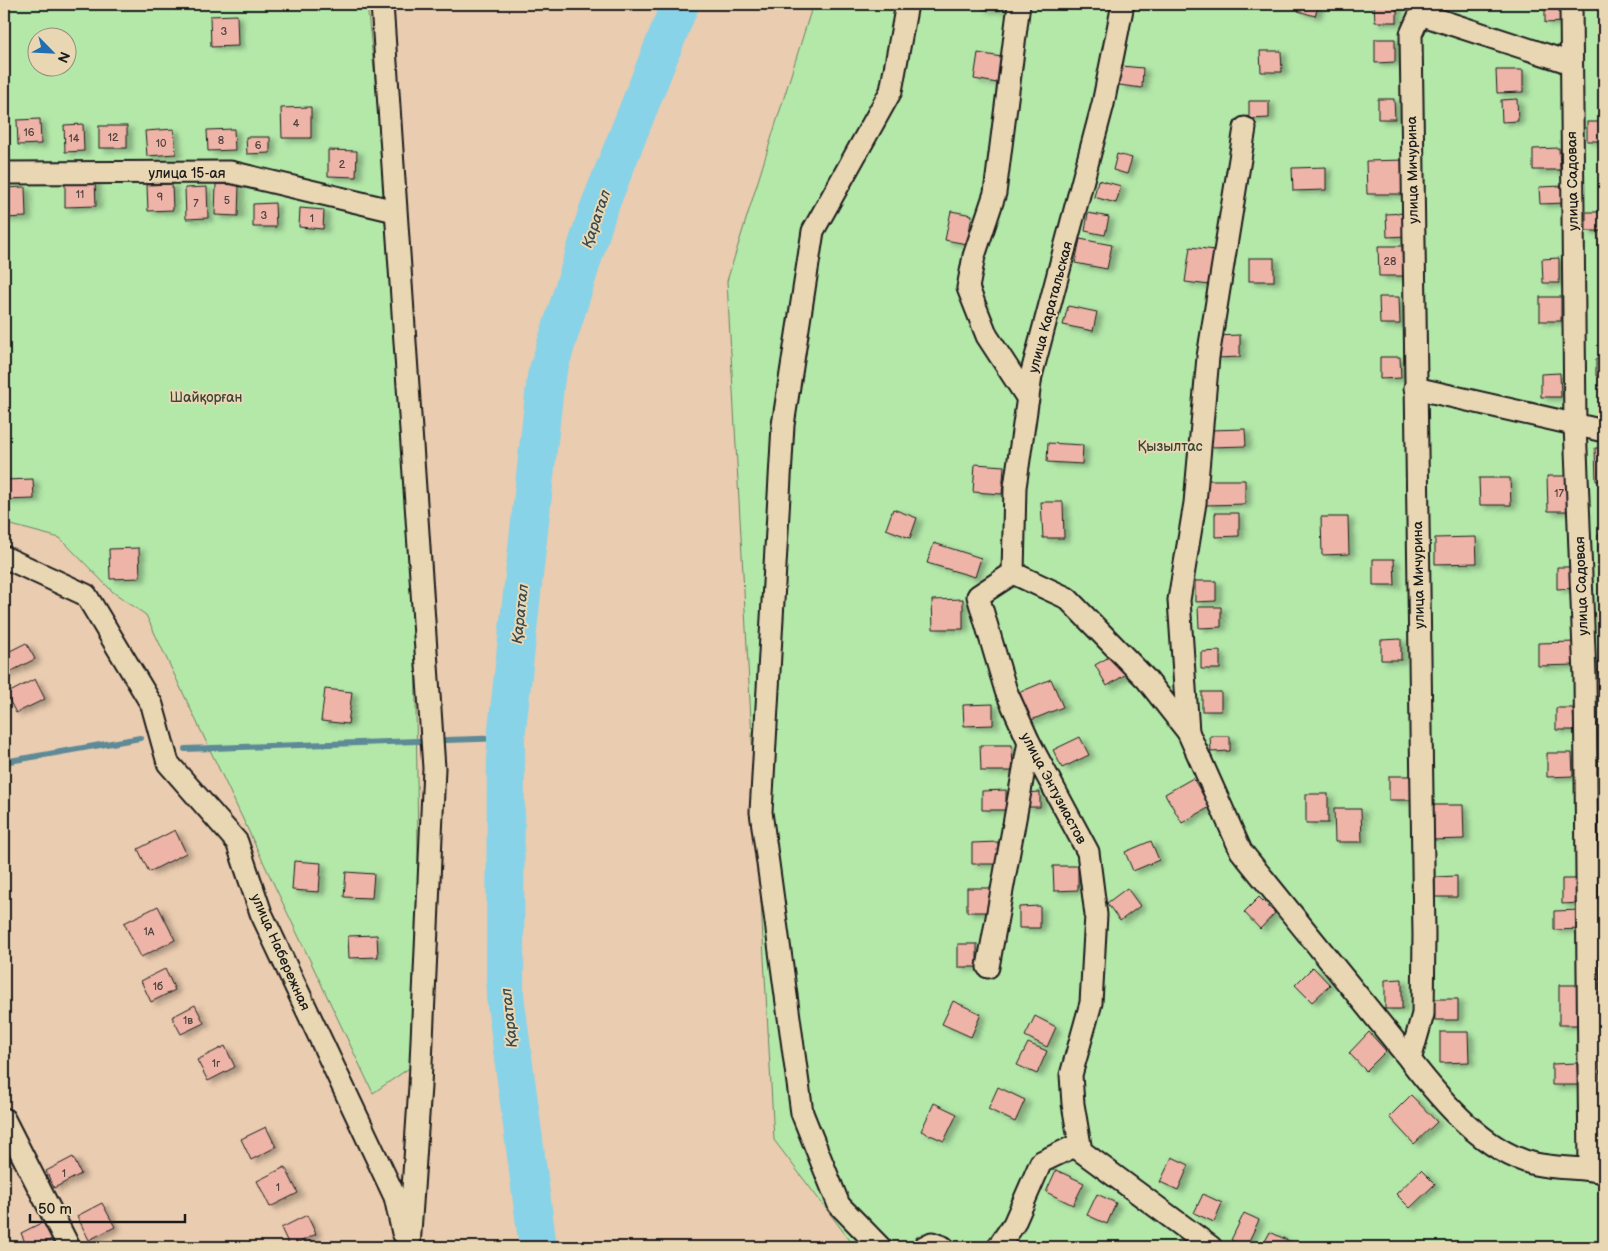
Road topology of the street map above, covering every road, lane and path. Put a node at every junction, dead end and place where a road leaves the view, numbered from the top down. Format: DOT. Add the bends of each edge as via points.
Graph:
graph roads {
  1 [pos="382,4"];
  2 [pos="907,4"];
  3 [pos="1019,4"];
  4 [pos="1123,4"];
  5 [pos="1571,4"];
  6 [pos="1571,63"];
  7 [pos="1245,128"];
  8 [pos="4,173"];
  9 [pos="395,211"];
  10 [pos="1414,388"];
  11 [pos="1028,399"];
  12 [pos="1575,425"];
  13 [pos="1604,431"];
  14 [pos="4,557"];
  15 [pos="1013,572"];
  16 [pos="1188,732"];
  17 [pos="1029,742"];
  18 [pos="988,967"];
  19 [pos="1410,1060"];
  20 [pos="4,1119"];
  21 [pos="1079,1144"];
  22 [pos="1597,1170"];
  23 [pos="69,1247"];
  24 [pos="408,1247"];
  25 [pos="880,1247"];
  26 [pos="924,1247"];
  27 [pos="942,1247"];
  28 [pos="998,1247"];
  29 [pos="1211,1247"];
  1 -- 9 [label="street"];
  2 -- 25 [label="street" via="891,91 813,231 783,425 760,812 802,1113 839,1205"];
  3 -- 11 [label="street" via="995,193 974,256 968,288 987,336"];
  4 -- 11 [label="street, улица Каратальская" via="1103,104 1031,376"];
  5 -- 6 [label="street, улица Садовая"];
  6 -- 10 [label="street, улица Мичурина" via="1420,14 1411,34"];
  6 -- 12 [label="street, улица Садовая"];
  7 -- 16 [label="street" via="1208,357 1195,503 1179,600"];
  8 -- 9 [label="street, улица 15-ая" via="230,172"];
  9 -- 24 [label="street" via="434,768 420,1086"];
  10 -- 12 [label="street"];
  10 -- 19 [label="street, улица Мичурина" via="1424,935 1423,1014"];
  11 -- 15 [label="street, улица Каратальская" via="1015,487"];
  12 -- 13 [label="street"];
  12 -- 22 [label="street, улица Садовая" via="1585,676"];
  14 -- 24 [label="street, улица Набережная" via="86,595 152,705 168,763 237,842 261,913 395,1197"];
  15 -- 16 [label="street" via="1066,598 1147,680"];
  15 -- 17 [label="street, улица Энтузиастов" via="978,596 1006,690"];
  16 -- 19 [label="street" via="1241,851"];
  17 -- 18 [label="street"];
  17 -- 21 [label="street, улица Энтузиастов" via="1088,852 1096,915 1091,1003 1071,1075"];
  19 -- 22 [label="street" via="1439,1097 1489,1144 1535,1164"];
  20 -- 23 [label="street"];
  21 -- 28 [label="street" via="1041,1162 1014,1224"];
  21 -- 29 [label="street" via="1081,1151"];
  26 -- 27 [label="street" via="932,1243"];
}
